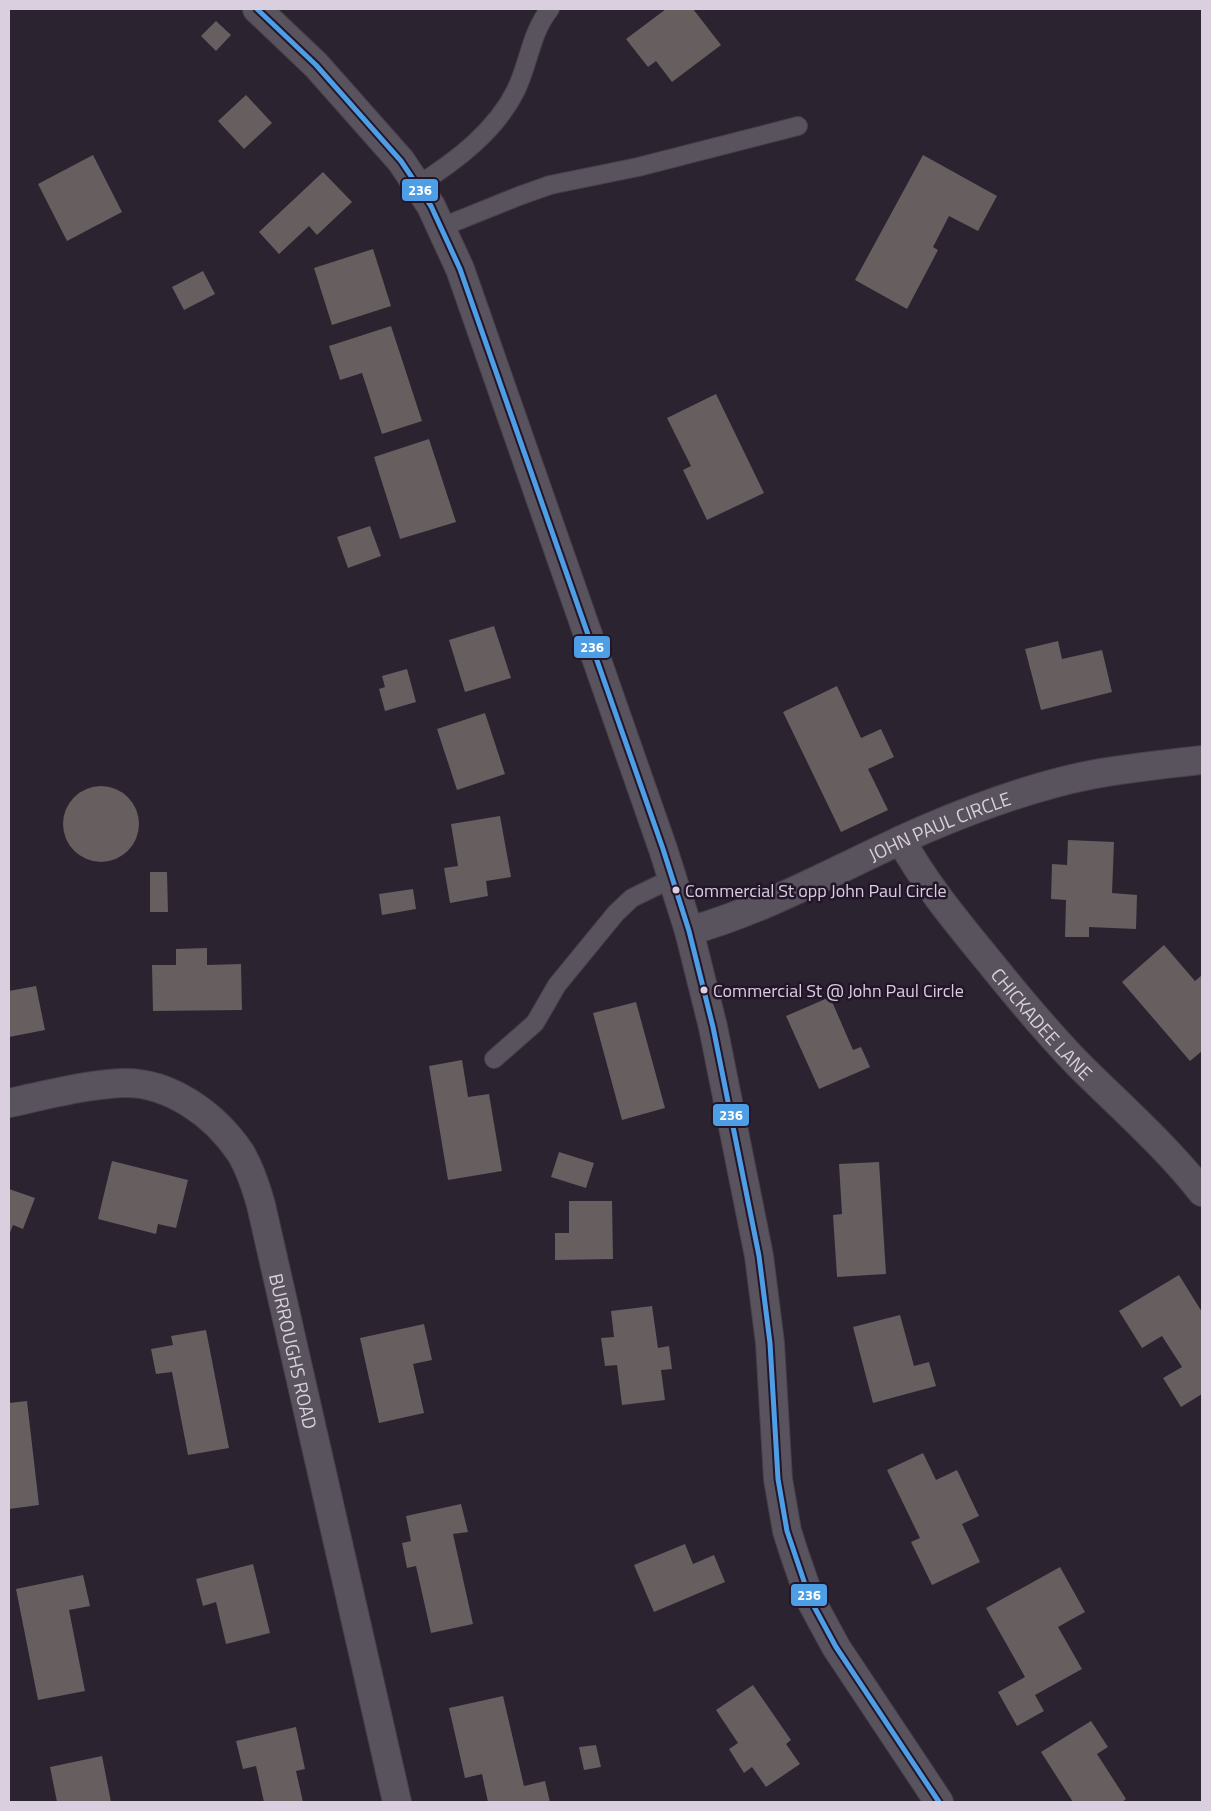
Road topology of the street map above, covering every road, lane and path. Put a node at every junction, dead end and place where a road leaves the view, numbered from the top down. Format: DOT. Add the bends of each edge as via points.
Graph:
graph roads {
  1 [pos="257,9"];
  2 [pos="550,9"];
  3 [pos="798,126"];
  4 [pos="418,185"];
  5 [pos="442,227"];
  6 [pos="1202,760"];
  7 [pos="902,840"];
  8 [pos="673,878"];
  9 [pos="689,931"];
  10 [pos="494,1059"];
  11 [pos="9,1103"];
  12 [pos="1202,1192"];
  13 [pos="397,1802"];
  14 [pos="939,1802"];
  1 -- 4 [label="main road" via="316,65 361,114"];
  2 -- 4 [label="lane" via="534,36 516,90 502,113 463,153"];
  3 -- 5 [label="lane" via="638,167 550,185"];
  4 -- 5 [label="main road"];
  5 -- 8 [label="main road" via="460,269"];
  6 -- 7 [label="main road, JOHN PAUL CIRCLE" via="1115,770 1048,785 986,805"];
  7 -- 9 [label="main road, JOHN PAUL CIRCLE" via="748,912"];
  7 -- 12 [label="main road, CHICKADEE LANE" via="934,893 1029,1010 1078,1064 1173,1157"];
  8 -- 9 [label="main road"];
  8 -- 10 [label="lane" via="632,898 616,913 557,985 535,1023"];
  9 -- 14 [label="main road" via="722,1067 759,1256 770,1344 778,1479 794,1553 810,1599 836,1647"];
  11 -- 13 [label="main road, BURROUGHS ROAD" via="105,1085 123,1083 152,1087 201,1111 240,1152 249,1168 261,1205"];
}
